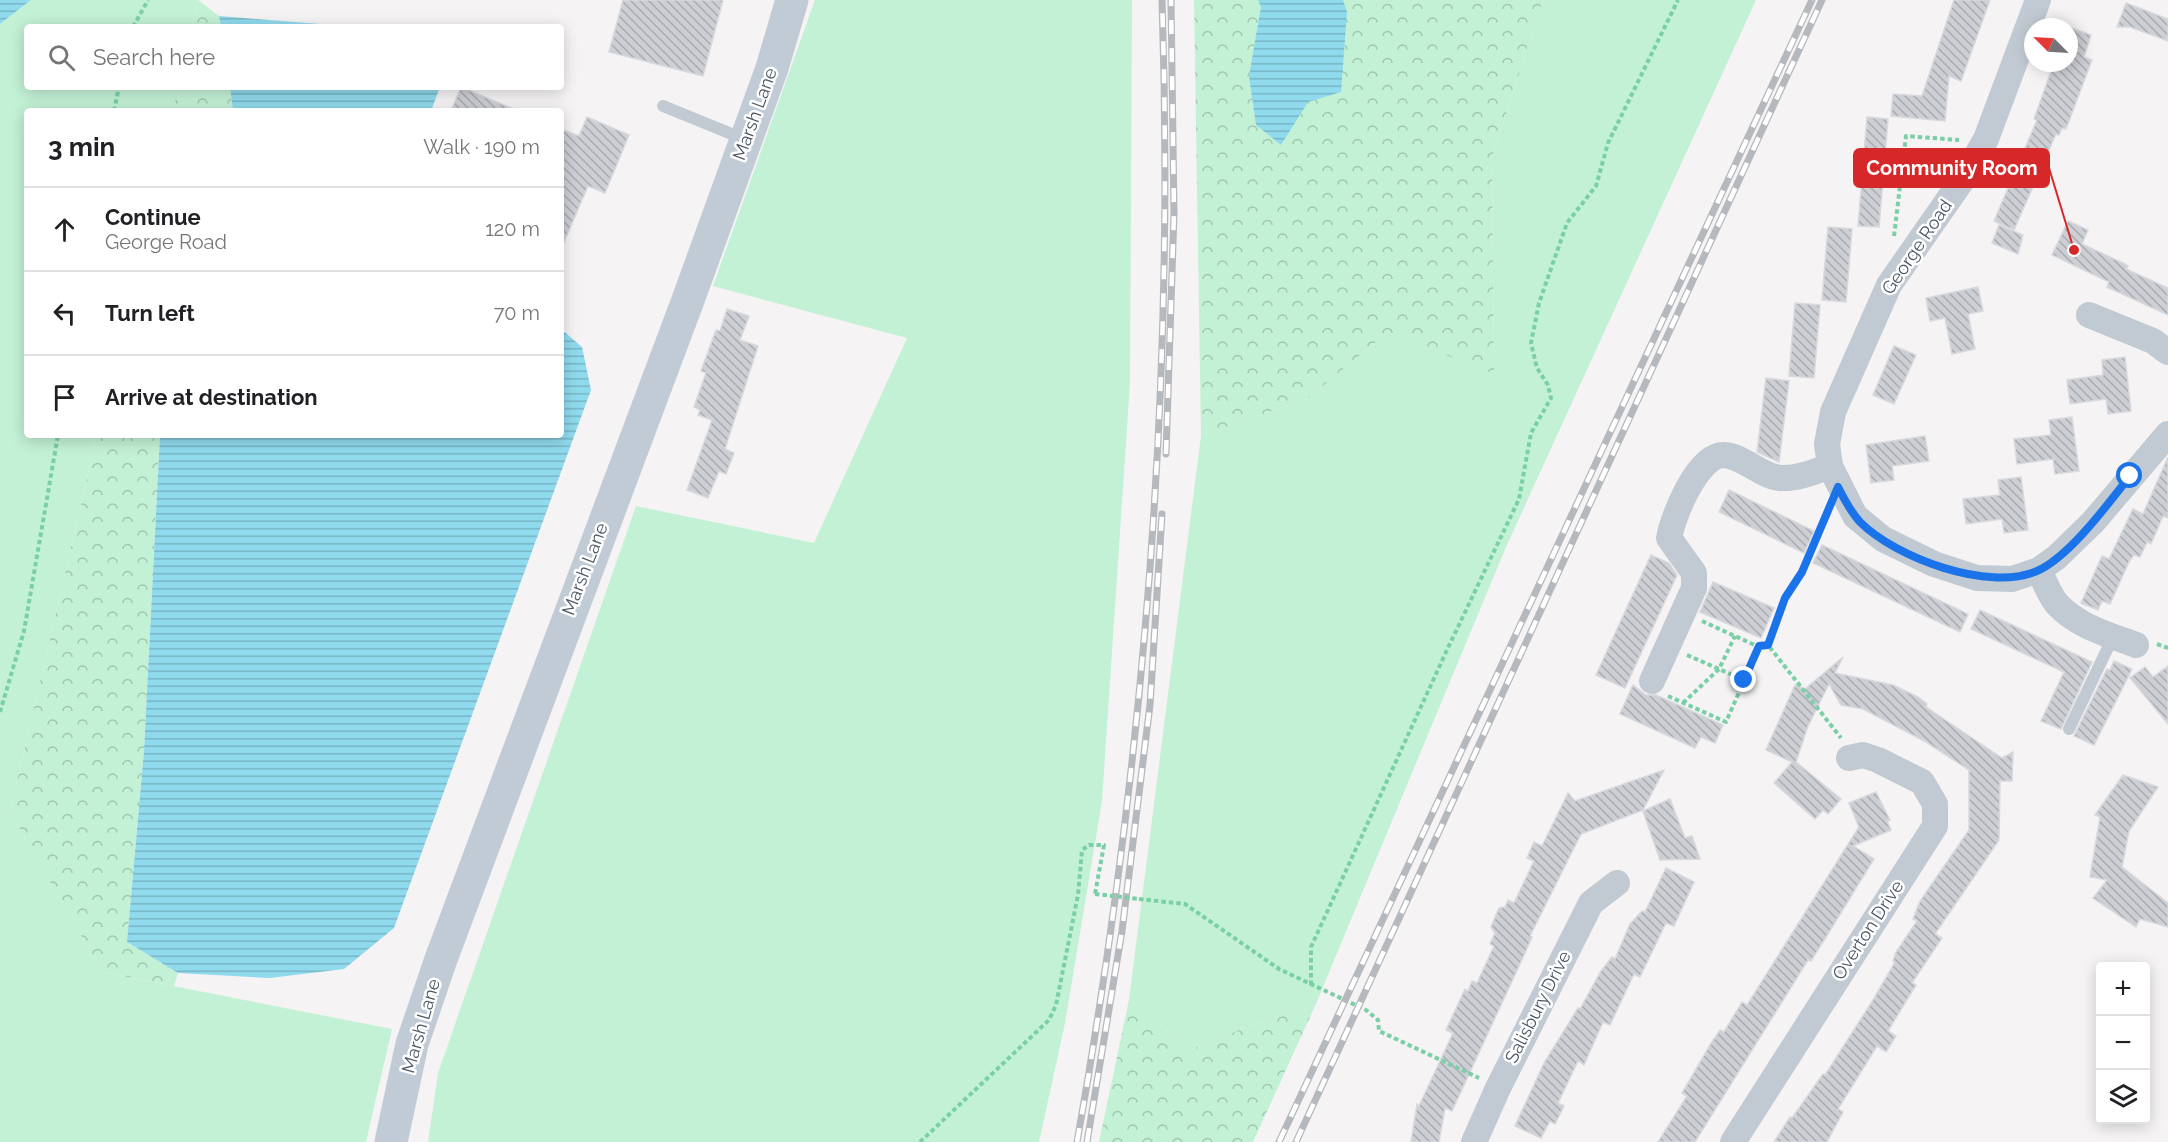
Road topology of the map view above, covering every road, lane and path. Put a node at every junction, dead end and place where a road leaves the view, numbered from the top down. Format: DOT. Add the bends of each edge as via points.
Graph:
graph roads {
  1 [pos="148,0"];
  2 [pos="792,0"];
  3 [pos="1678,0"];
  4 [pos="2038,0"];
  5 [pos="135,24"];
  6 [pos="119,90"];
  7 [pos="663,106"];
  8 [pos="115,108"];
  9 [pos="745,139"];
  10 [pos="1962,140"];
  11 [pos="1894,239"];
  12 [pos="2089,315"];
  13 [pos="2168,352"];
  14 [pos="2168,434"];
  15 [pos="57,438"];
  16 [pos="1834,476"];
  17 [pos="2039,570"];
  18 [pos="1683,613"];
  19 [pos="1734,636"];
  20 [pos="2125,641"];
  21 [pos="1768,645"];
  22 [pos="1667,646"];
  23 [pos="1759,646"];
  24 [pos="1719,669"];
  25 [pos="1744,680"];
  26 [pos="1652,681"];
  27 [pos="1683,703"];
  28 [pos="0,712"];
  29 [pos="2069,729"];
  30 [pos="1849,758"];
  31 [pos="1617,883"];
  32 [pos="1311,985"];
  33 [pos="1498,1088"];
  34 [pos="391,1142"];
  35 [pos="920,1142"];
  36 [pos="1474,1142"];
  37 [pos="1733,1142"];
  1 -- 5 [label="path"];
  2 -- 9 [label="main road, Marsh Lane"];
  3 -- 32 [label="path" via="1608,143 1596,186 1567,223 1539,303 1531,343 1551,398 1531,433 1519,500 1311,947"];
  4 -- 16 [label="street, George Road" via="1986,139 1889,285 1833,412 1827,444"];
  6 -- 8 [label="path"];
  7 -- 9 [label="lane"];
  9 -- 34 [label="main road, Marsh Lane" via="441,959 412,1044"];
  10 -- 11 [label="path" via="1906,136"];
  12 -- 13 [label="street" via="2153,341"];
  14 -- 17 [label="street, George Road" via="2093,522"];
  15 -- 28 [label="path" via="24,631"];
  16 -- 17 [label="street, George Road" via="1846,504 1862,524 1934,564 1977,578 2012,579"];
  16 -- 18 [label="street" via="1779,478 1725,455 1710,458 1698,470 1671,525 1670,538 1694,573 1694,588"];
  16 -- 21 [label="path" via="1802,572 1785,598"];
  17 -- 20 [label="street" via="2056,603 2073,617"];
  18 -- 19 [label="path"];
  18 -- 22 [label="street"];
  19 -- 23 [label="path"];
  19 -- 24 [label="path"];
  20 -- 29 [label="lane"];
  21 -- 23 [label="path"];
  21 -- 30 [label="path" via="1839,733"];
  22 -- 24 [label="path"];
  22 -- 26 [label="street"];
  23 -- 25 [label="path"];
  24 -- 25 [label="path"];
  24 -- 27 [label="path"];
  25 -- 27 [label="path" via="1726,722"];
  26 -- 27 [label="path" via="1649,687"];
  30 -- 37 [label="street, Overton Drive" via="1863,755 1922,782 1935,804 1935,826"];
  31 -- 33 [label="street, Salisbury Drive" via="1591,903"];
  32 -- 33 [label="path" via="1366,1010 1378,1020 1378,1031"];
  32 -- 35 [label="path, bridge" via="1279,969 1185,904 1095,894 1104,845 1089,845 1082,850 1078,895 1056,1005 1049,1020"];
  33 -- 36 [label="street, Salisbury Drive"];
}
